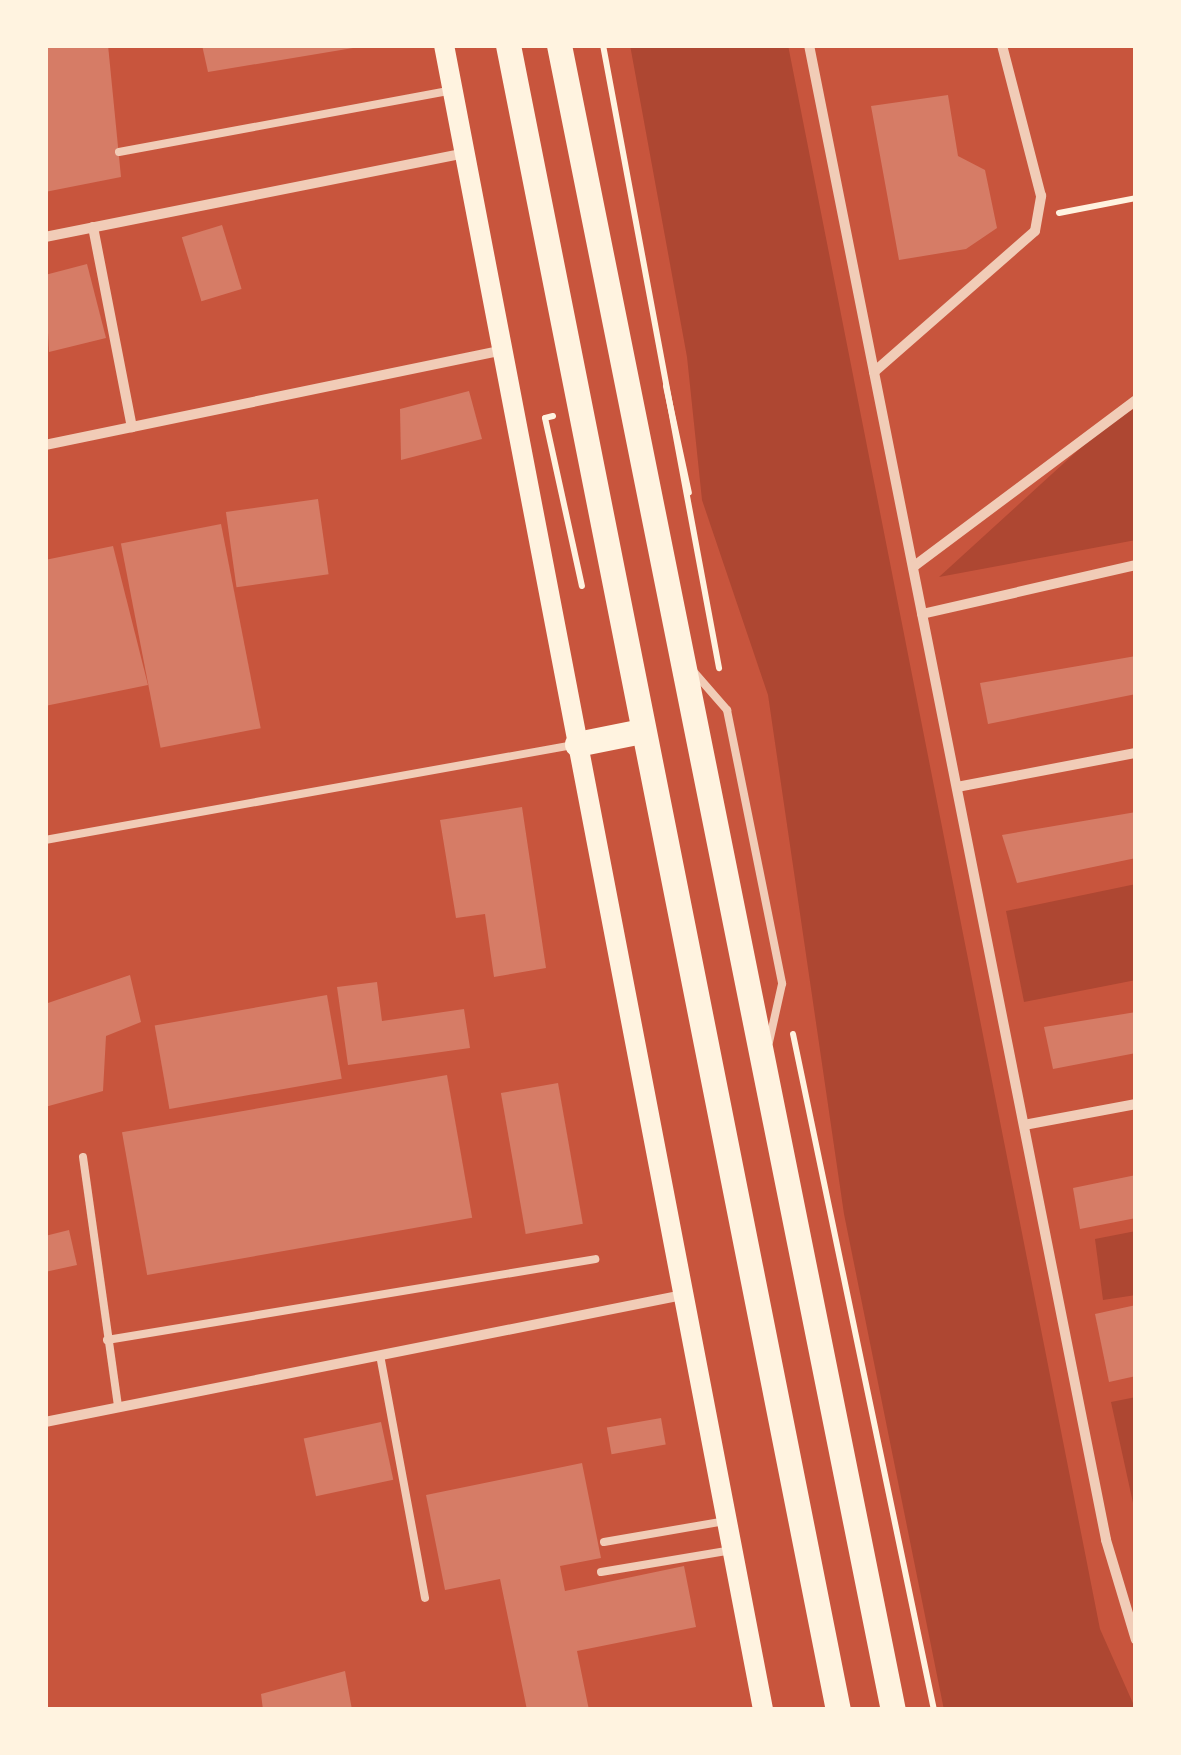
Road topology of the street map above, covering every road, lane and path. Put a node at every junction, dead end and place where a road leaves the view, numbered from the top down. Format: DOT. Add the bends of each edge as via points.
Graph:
graph roads {
  1 [pos="444,45"];
  2 [pos="508,45"];
  3 [pos="559,45"];
  4 [pos="604,45"];
  5 [pos="809,45"];
  6 [pos="1002,45"];
  7 [pos="452,90"];
  8 [pos="119,152"];
  9 [pos="464,153"];
  10 [pos="1136,198"];
  11 [pos="1040,217"];
  12 [pos="93,227"];
  13 [pos="45,237"];
  14 [pos="503,350"];
  15 [pos="874,372"];
  16 [pos="666,386"];
  17 [pos="1136,400"];
  18 [pos="552,416"];
  19 [pos="132,427"];
  20 [pos="45,445"];
  21 [pos="689,493"];
  22 [pos="1136,566"];
  23 [pos="913,567"];
  24 [pos="586,602"];
  25 [pos="922,614"];
  26 [pos="676,652"];
  27 [pos="727,710"];
  28 [pos="642,731"];
  29 [pos="578,744"];
  30 [pos="1136,752"];
  31 [pos="957,788"];
  32 [pos="45,840"];
  33 [pos="782,984"];
  34 [pos="761,1075"];
  35 [pos="1136,1104"];
  36 [pos="1024,1125"];
  37 [pos="83,1157"];
  38 [pos="594,1259"];
  39 [pos="683,1295"];
  40 [pos="107,1340"];
  41 [pos="380,1355"];
  42 [pos="118,1407"];
  43 [pos="45,1422"];
  44 [pos="726,1522"];
  45 [pos="604,1542"];
  46 [pos="732,1550"];
  47 [pos="600,1572"];
  48 [pos="425,1598"];
  49 [pos="1136,1610"];
  50 [pos="1123,1612"];
  51 [pos="1136,1640"];
  52 [pos="762,1710"];
  53 [pos="838,1710"];
  54 [pos="893,1710"];
  55 [pos="934,1710"];
  1 -- 7 [label="main road"];
  2 -- 28 [label="main road"];
  3 -- 26 [label="main road"];
  4 -- 16 [label="path"];
  5 -- 15 [label="street"];
  6 -- 11 [label="street"];
  7 -- 8 [label="lane"];
  7 -- 9 [label="main road"];
  9 -- 12 [label="street"];
  9 -- 14 [label="main road"];
  10 -- 11 [label="path"];
  11 -- 15 [label="street" via="1023,250"];
  12 -- 13 [label="street"];
  12 -- 19 [label="street"];
  14 -- 19 [label="street"];
  14 -- 29 [label="main road"];
  15 -- 23 [label="street"];
  16 -- 21 [label="path"];
  16 -- 27 [label="path"];
  17 -- 23 [label="street"];
  18 -- 24 [label="path" via="546,418"];
  19 -- 20 [label="street"];
  22 -- 25 [label="street"];
  23 -- 25 [label="street"];
  25 -- 31 [label="street"];
  26 -- 27 [label="lane"];
  26 -- 34 [label="main road"];
  27 -- 33 [label="lane"];
  28 -- 29 [label="main road"];
  28 -- 53 [label="main road"];
  29 -- 32 [label="lane"];
  29 -- 39 [label="main road"];
  30 -- 31 [label="street"];
  31 -- 36 [label="street"];
  33 -- 34 [label="lane"];
  33 -- 55 [label="path"];
  34 -- 54 [label="main road"];
  35 -- 36 [label="street"];
  36 -- 50 [label="street"];
  37 -- 40 [label="lane"];
  38 -- 40 [label="lane"];
  39 -- 41 [label="street"];
  39 -- 44 [label="main road"];
  40 -- 42 [label="lane"];
  41 -- 42 [label="street"];
  41 -- 48 [label="lane"];
  42 -- 43 [label="street"];
  44 -- 45 [label="lane"];
  44 -- 46 [label="main road"];
  46 -- 47 [label="lane"];
  46 -- 52 [label="main road"];
  49 -- 50 [label="street"];
  50 -- 51 [label="street"];
}
